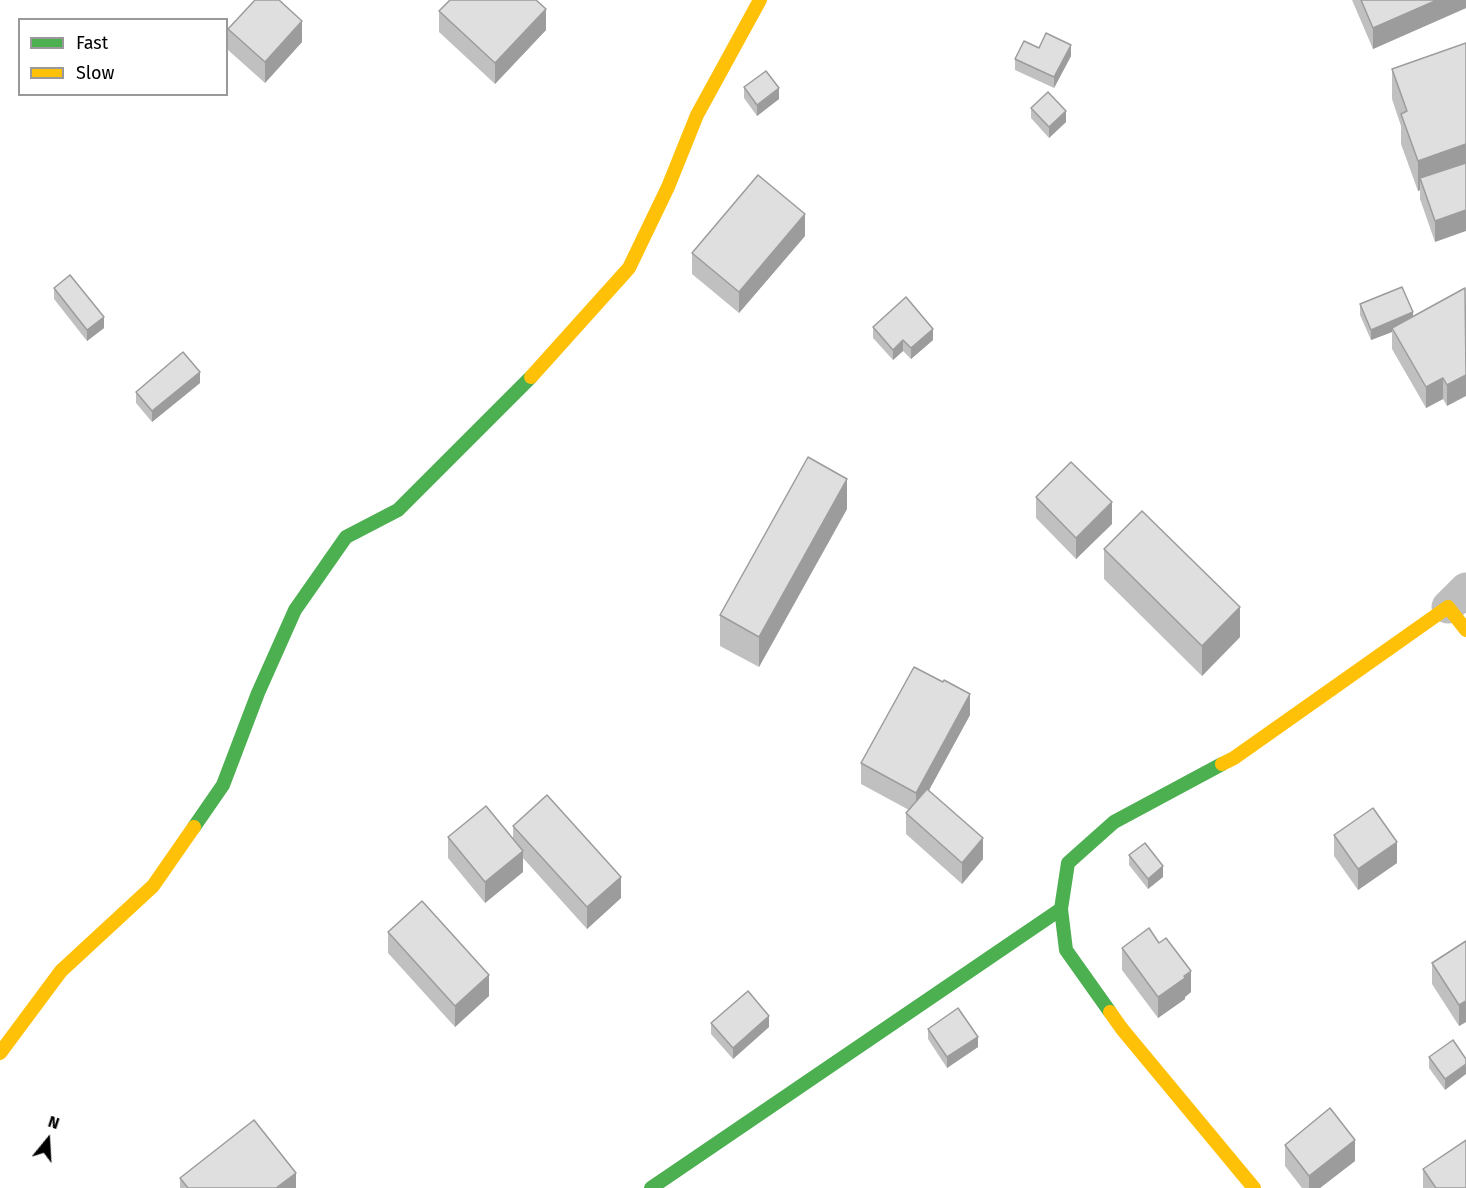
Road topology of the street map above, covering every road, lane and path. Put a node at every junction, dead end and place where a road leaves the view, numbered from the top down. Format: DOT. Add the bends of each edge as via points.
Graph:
graph roads {
  1 [pos="760,0"];
  2 [pos="1460,609"];
  3 [pos="1061,909"];
  4 [pos="0,1053"];
  5 [pos="651,1188"];
  6 [pos="1254,1188"];
  1 -- 4 [label="street" via="697,115 629,268 528,380 398,510 346,537 295,610 223,785 153,886 61,971"];
  2 -- 3 [label="street" via="1234,758 1114,822 1068,863"];
  3 -- 5 [label="street"];
  3 -- 6 [label="street" via="1066,950 1122,1029"];
}
